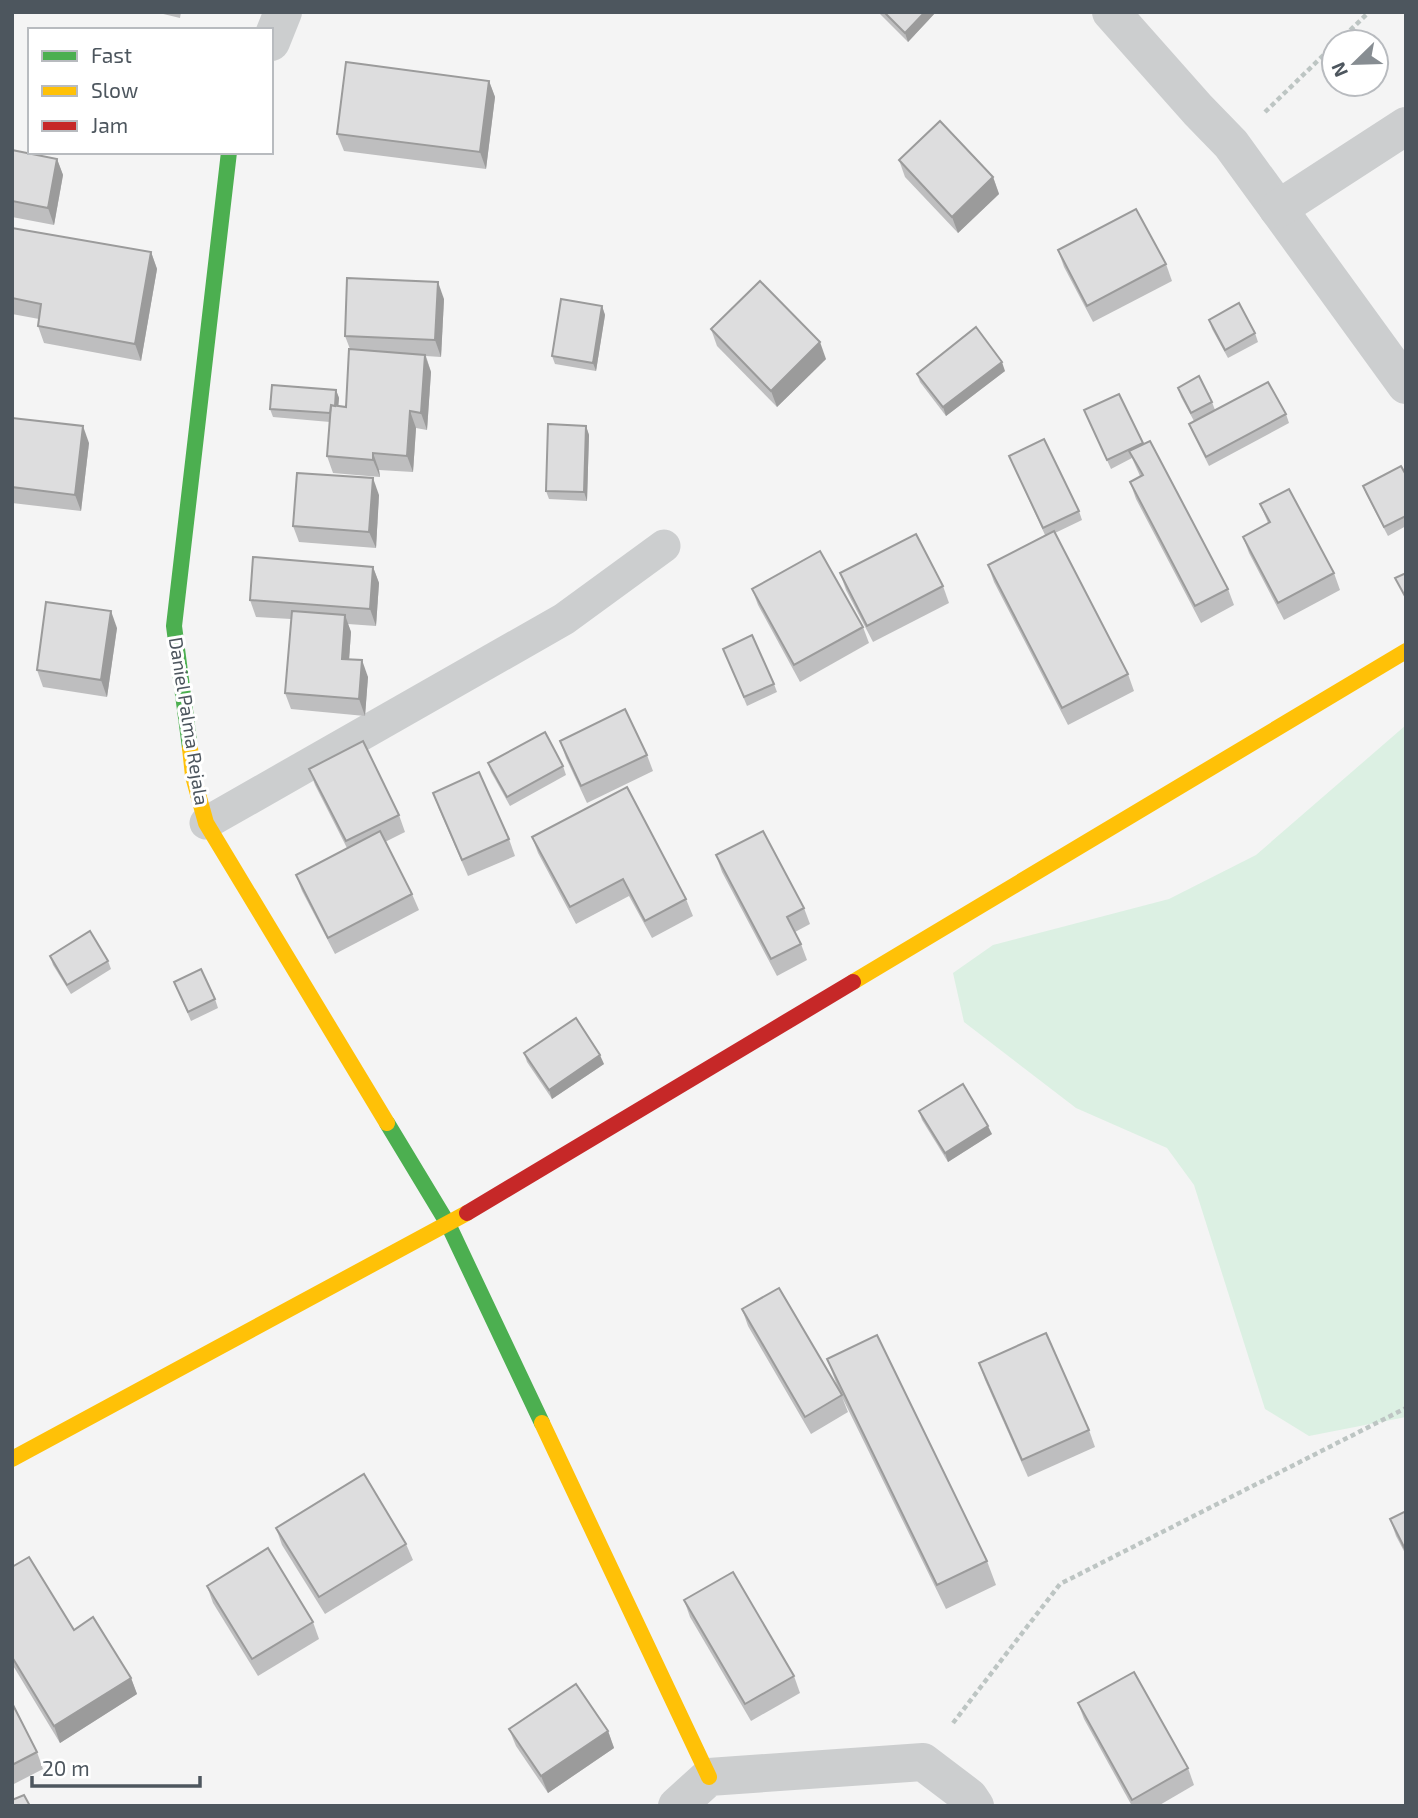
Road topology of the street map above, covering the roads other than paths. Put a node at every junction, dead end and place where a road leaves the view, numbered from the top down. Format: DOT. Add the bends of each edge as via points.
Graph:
graph roads {
  1 [pos="283,12"];
  2 [pos="1111,12"];
  3 [pos="273,37"];
  4 [pos="1406,126"];
  5 [pos="229,154"];
  6 [pos="1278,209"];
  7 [pos="1406,385"];
  8 [pos="664,546"];
  9 [pos="1406,651"];
  10 [pos="205,824"];
  11 [pos="448,1224"];
  12 [pos="12,1459"];
  13 [pos="709,1777"];
  14 [pos="677,1806"];
  15 [pos="975,1806"];
  1 -- 3 [label="street"];
  2 -- 6 [label="street" via="1231,144"];
  4 -- 6 [label="street"];
  5 -- 10 [label="street, Daniel Palma Rejala" via="174,626 193,776"];
  6 -- 7 [label="street"];
  8 -- 10 [label="lane" via="564,619"];
  9 -- 11 [label="street"];
  10 -- 11 [label="street, Daniel Palma Rejala"];
  11 -- 12 [label="street"];
  11 -- 13 [label="street, Daniel Palma Rejala"];
  13 -- 14 [label="street"];
  13 -- 15 [label="street" via="923,1762"];
}
